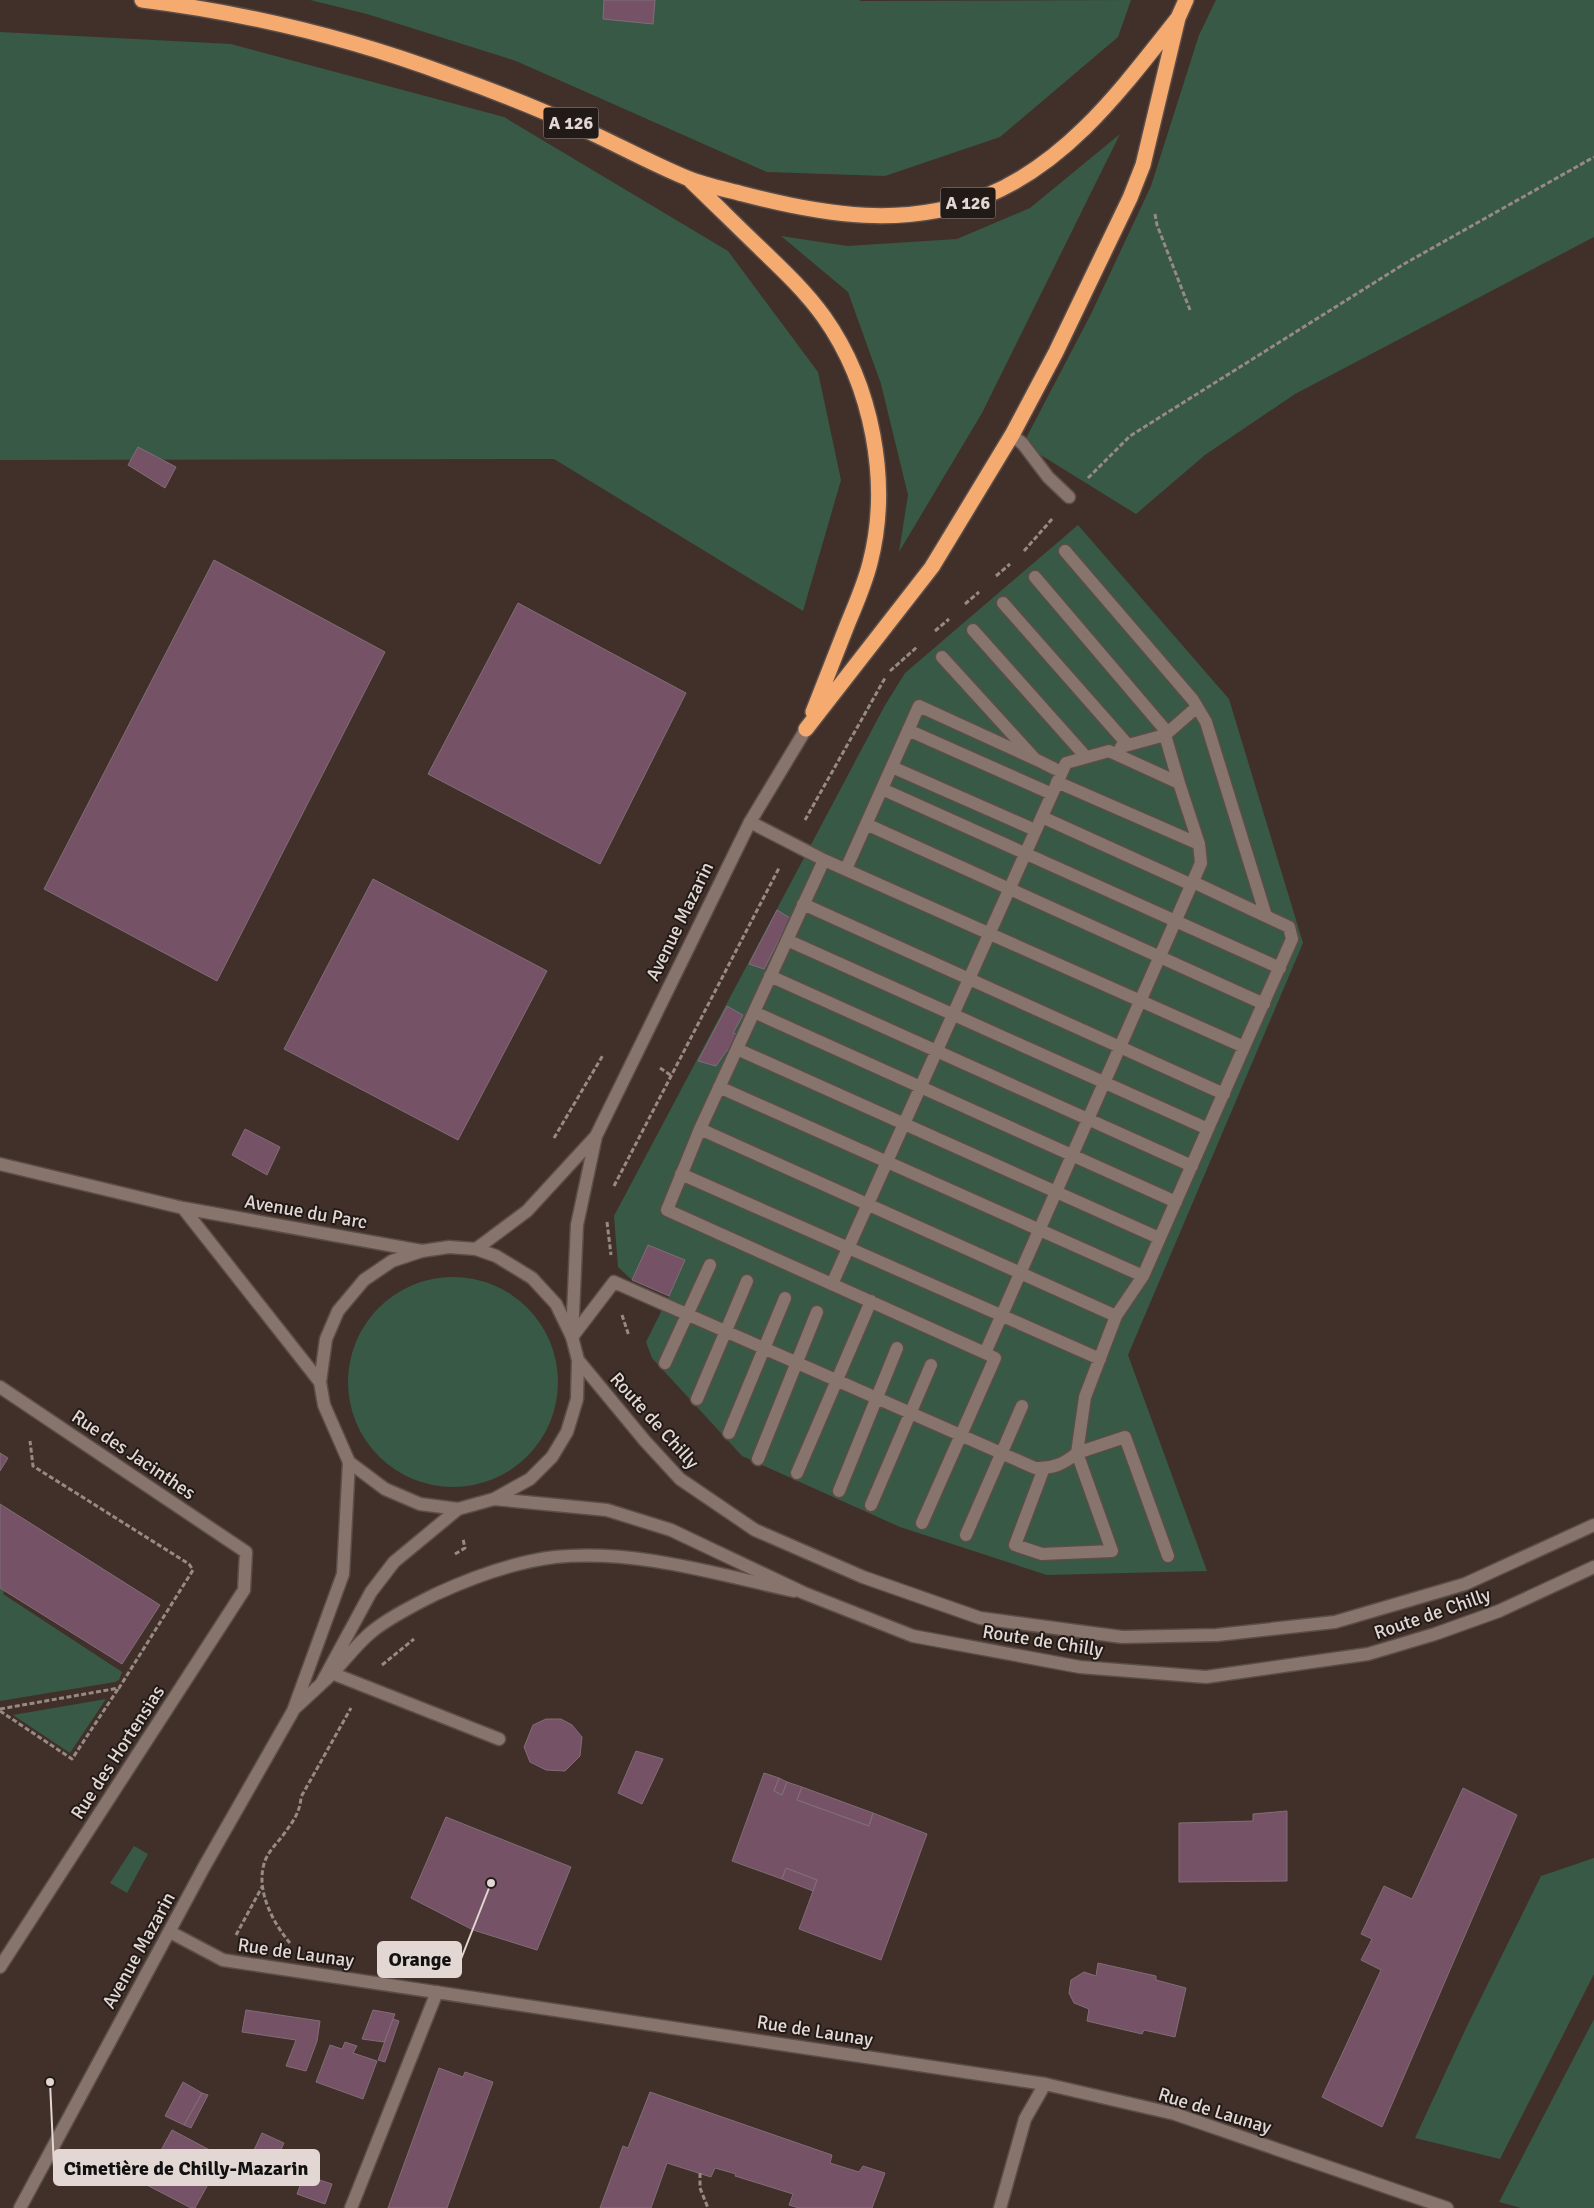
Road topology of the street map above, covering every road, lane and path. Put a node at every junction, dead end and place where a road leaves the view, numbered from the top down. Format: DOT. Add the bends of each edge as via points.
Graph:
graph roads {
  1 [pos="142,0"];
  2 [pos="1186,0"];
  3 [pos="1178,18"];
  4 [pos="689,179"];
  5 [pos="1153,206"];
  6 [pos="1190,310"];
  7 [pos="1012,435"];
  8 [pos="1070,497"];
  9 [pos="1064,551"];
  10 [pos="1034,577"];
  11 [pos="1003,603"];
  12 [pos="974,630"];
  13 [pos="942,657"];
  14 [pos="1197,707"];
  15 [pos="806,729"];
  16 [pos="908,730"];
  17 [pos="1166,734"];
  18 [pos="1128,745"];
  19 [pos="1109,751"];
  20 [pos="1086,758"];
  21 [pos="1035,760"];
  22 [pos="892,767"];
  23 [pos="1059,777"];
  24 [pos="1179,783"];
  25 [pos="882,789"];
  26 [pos="1052,794"];
  27 [pos="1042,817"];
  28 [pos="750,822"];
  29 [pos="866,824"];
  30 [pos="1035,830"];
  31 [pos="1199,844"];
  32 [pos="1025,853"];
  33 [pos="824,860"];
  34 [pos="846,869"];
  35 [pos="1192,884"];
  36 [pos="1009,889"];
  37 [pos="803,904"];
  38 [pos="1266,916"];
  39 [pos="1176,921"];
  40 [pos="989,934"];
  41 [pos="787,940"];
  42 [pos="1160,957"];
  43 [pos="1280,968"];
  44 [pos="770,976"];
  45 [pos="969,979"];
  46 [pos="1141,1001"];
  47 [pos="1264,1004"];
  48 [pos="754,1012"];
  49 [pos="953,1014"];
  50 [pos="1121,1047"];
  51 [pos="1244,1047"];
  52 [pos="737,1050"];
  53 [pos="937,1051"];
  54 [pos="672,1076"];
  55 [pos="1105,1083"];
  56 [pos="719,1087"];
  57 [pos="920,1087"];
  58 [pos="1224,1094"];
  59 [pos="1089,1120"];
  60 [pos="904,1124"];
  61 [pos="700,1128"];
  62 [pos="1208,1129"];
  63 [pos="596,1136"];
  64 [pos="1073,1156"];
  65 [pos="887,1161"];
  66 [pos="0,1164"];
  67 [pos="1192,1166"];
  68 [pos="681,1174"];
  69 [pos="612,1190"];
  70 [pos="1056,1192"];
  71 [pos="1176,1202"];
  72 [pos="868,1204"];
  73 [pos="183,1208"];
  74 [pos="1040,1230"];
  75 [pos="1159,1238"];
  76 [pos="848,1248"];
  77 [pos="476,1249"];
  78 [pos="422,1250"];
  79 [pos="710,1264"];
  80 [pos="1020,1273"];
  81 [pos="1143,1276"];
  82 [pos="747,1281"];
  83 [pos="832,1284"];
  84 [pos="785,1298"];
  85 [pos="871,1301"];
  86 [pos="817,1312"];
  87 [pos="687,1314"];
  88 [pos="1002,1316"];
  89 [pos="1116,1316"];
  90 [pos="726,1331"];
  91 [pos="572,1336"];
  92 [pos="764,1348"];
  93 [pos="897,1348"];
  94 [pos="985,1354"];
  95 [pos="1100,1359"];
  96 [pos="578,1360"];
  97 [pos="796,1362"];
  98 [pos="665,1363"];
  99 [pos="931,1365"];
  100 [pos="836,1380"];
  101 [pos="320,1382"];
  102 [pos="0,1387"];
  103 [pos="876,1398"];
  104 [pos="697,1400"];
  105 [pos="1022,1406"];
  106 [pos="911,1413"];
  107 [pos="729,1433"];
  108 [pos="961,1435"];
  109 [pos="30,1439"];
  110 [pos="1001,1452"];
  111 [pos="1076,1453"];
  112 [pos="758,1459"];
  113 [pos="349,1462"];
  114 [pos="1044,1468"];
  115 [pos="797,1473"];
  116 [pos="838,1491"];
  117 [pos="494,1499"];
  118 [pos="871,1505"];
  119 [pos="458,1509"];
  120 [pos="922,1523"];
  121 [pos="1594,1525"];
  122 [pos="966,1535"];
  123 [pos="246,1552"];
  124 [pos="1168,1556"];
  125 [pos="449,1558"];
  126 [pos="1594,1566"];
  127 [pos="804,1593"];
  128 [pos="418,1604"];
  129 [pos="334,1674"];
  130 [pos="321,1684"];
  131 [pos="364,1686"];
  132 [pos="119,1688"];
  133 [pos="0,1710"];
  134 [pos="293,1711"];
  135 [pos="499,1739"];
  136 [pos="262,1887"];
  137 [pos="170,1932"];
  138 [pos="294,1946"];
  139 [pos="222,1960"];
  140 [pos="0,1967"];
  141 [pos="437,1992"];
  142 [pos="1045,2084"];
  143 [pos="700,2173"];
  144 [pos="20,2208"];
  145 [pos="351,2208"];
  146 [pos="708,2208"];
  147 [pos="1000,2208"];
  148 [pos="1447,2208"];
  1 -- 4 [label="highway, A 126" via="231,14 377,50 563,120"];
  2 -- 3 [label="highway, A 126"];
  3 -- 4 [label="highway, A 126" via="1108,106 1062,149 1012,183 964,204 905,214 843,215 787,206"];
  3 -- 7 [label="highway" via="1154,127 1130,198"];
  4 -- 15 [label="highway" via="798,284 824,316 862,393 874,444 879,505 870,564"];
  5 -- 6 [label="path" via="1157,225"];
  7 -- 8 [label="main road"];
  7 -- 15 [label="highway" via="932,567"];
  9 -- 14 [label="main road"];
  10 -- 17 [label="main road"];
  11 -- 18 [label="main road"];
  12 -- 20 [label="main road"];
  13 -- 21 [label="main road"];
  14 -- 17 [label="main road"];
  14 -- 38 [label="main road" via="1206,722"];
  15 -- 28 [label="main road, Avenue Mazarin"];
  16 -- 21 [label="main road" via="919,706"];
  16 -- 22 [label="main road"];
  16 -- 26 [label="main road"];
  17 -- 18 [label="main road"];
  17 -- 24 [label="main road"];
  18 -- 19 [label="main road"];
  19 -- 20 [label="main road"];
  19 -- 24 [label="main road"];
  20 -- 23 [label="main road" via="1066,763"];
  21 -- 23 [label="main road"];
  22 -- 25 [label="main road"];
  22 -- 30 [label="main road"];
  23 -- 26 [label="main road"];
  23 -- 31 [label="main road"];
  24 -- 31 [label="main road"];
  25 -- 29 [label="main road"];
  25 -- 32 [label="main road"];
  26 -- 27 [label="main road"];
  27 -- 30 [label="main road"];
  27 -- 35 [label="main road"];
  28 -- 33 [label="main road"];
  28 -- 63 [label="main road, Avenue Mazarin"];
  29 -- 34 [label="main road"];
  29 -- 36 [label="main road"];
  30 -- 32 [label="main road"];
  31 -- 35 [label="main road" via="1201,863"];
  32 -- 36 [label="main road"];
  32 -- 39 [label="main road"];
  33 -- 34 [label="main road"];
  33 -- 37 [label="main road"];
  34 -- 40 [label="main road"];
  35 -- 38 [label="main road"];
  35 -- 39 [label="main road"];
  36 -- 40 [label="main road"];
  36 -- 42 [label="main road"];
  37 -- 41 [label="main road"];
  37 -- 45 [label="main road"];
  38 -- 43 [label="main road" via="1288,926 1292,939"];
  39 -- 42 [label="main road"];
  39 -- 43 [label="main road"];
  40 -- 45 [label="main road"];
  40 -- 46 [label="main road"];
  41 -- 44 [label="main road"];
  41 -- 49 [label="main road"];
  42 -- 46 [label="main road"];
  42 -- 47 [label="main road"];
  43 -- 47 [label="main road"];
  44 -- 48 [label="main road"];
  44 -- 53 [label="main road"];
  45 -- 49 [label="main road"];
  45 -- 50 [label="main road"];
  46 -- 50 [label="main road"];
  46 -- 51 [label="main road"];
  47 -- 51 [label="main road"];
  48 -- 52 [label="main road"];
  48 -- 57 [label="main road"];
  49 -- 53 [label="main road"];
  49 -- 55 [label="main road"];
  50 -- 55 [label="main road"];
  50 -- 58 [label="main road"];
  51 -- 58 [label="main road"];
  52 -- 56 [label="main road"];
  52 -- 60 [label="main road"];
  53 -- 57 [label="main road"];
  53 -- 59 [label="main road"];
  54 -- 69 [label="path"];
  55 -- 59 [label="main road"];
  55 -- 62 [label="main road"];
  56 -- 61 [label="main road"];
  56 -- 65 [label="main road"];
  57 -- 60 [label="main road"];
  57 -- 64 [label="main road"];
  58 -- 62 [label="main road"];
  59 -- 64 [label="main road"];
  59 -- 67 [label="main road"];
  60 -- 65 [label="main road"];
  60 -- 70 [label="main road"];
  61 -- 68 [label="main road"];
  61 -- 72 [label="main road"];
  62 -- 67 [label="main road"];
  63 -- 77 [label="main road, Avenue Mazarin" via="527,1211"];
  63 -- 91 [label="main road, Avenue Mazarin" via="577,1226"];
  64 -- 70 [label="main road"];
  64 -- 71 [label="main road"];
  65 -- 72 [label="main road"];
  65 -- 74 [label="main road"];
  66 -- 73 [label="main road, Avenue du Parc"];
  67 -- 71 [label="main road"];
  68 -- 76 [label="main road"];
  68 -- 83 [label="main road" via="666,1210"];
  70 -- 74 [label="main road"];
  70 -- 75 [label="main road"];
  71 -- 75 [label="main road"];
  72 -- 76 [label="main road"];
  72 -- 80 [label="main road"];
  73 -- 78 [label="main road, Avenue du Parc"];
  73 -- 101 [label="main road"];
  74 -- 80 [label="main road"];
  74 -- 81 [label="main road"];
  75 -- 81 [label="main road"];
  76 -- 83 [label="main road"];
  76 -- 88 [label="main road"];
  77 -- 78 [label="main road"];
  77 -- 91 [label="main road" via="496,1256 532,1278 556,1304"];
  78 -- 101 [label="main road" via="375,1271 338,1311 326,1339"];
  79 -- 87 [label="main road"];
  80 -- 88 [label="main road"];
  80 -- 89 [label="main road"];
  81 -- 89 [label="main road"];
  82 -- 90 [label="main road"];
  83 -- 85 [label="main road"];
  84 -- 92 [label="main road"];
  85 -- 94 [label="main road"];
  85 -- 100 [label="main road"];
  86 -- 97 [label="main road"];
  87 -- 90 [label="main road"];
  87 -- 91 [label="main road" via="614,1282"];
  87 -- 98 [label="main road"];
  88 -- 94 [label="main road"];
  88 -- 95 [label="main road"];
  89 -- 95 [label="main road"];
  90 -- 92 [label="main road"];
  90 -- 104 [label="main road"];
  91 -- 96 [label="main road"];
  92 -- 97 [label="main road"];
  92 -- 107 [label="main road"];
  93 -- 103 [label="main road"];
  94 -- 108 [label="main road" via="995,1358"];
  95 -- 111 [label="main road" via="1085,1397"];
  96 -- 117 [label="main road" via="577,1399 567,1432 552,1456 530,1479"];
  96 -- 121 [label="main road, Route de Chilly" via="680,1479 755,1530 863,1577 980,1618 1122,1637 1217,1635 1335,1622 1465,1584"];
  97 -- 100 [label="main road"];
  97 -- 112 [label="main road"];
  99 -- 106 [label="main road"];
  100 -- 103 [label="main road"];
  100 -- 115 [label="main road"];
  101 -- 113 [label="main road" via="324,1405"];
  102 -- 123 [label="main road, Rue des Jacinthes"];
  103 -- 106 [label="main road"];
  103 -- 116 [label="main road"];
  105 -- 110 [label="main road"];
  106 -- 108 [label="main road"];
  106 -- 118 [label="main road"];
  108 -- 110 [label="main road"];
  108 -- 120 [label="main road"];
  109 -- 132 [label="path" via="33,1466 189,1564 193,1570"];
  110 -- 114 [label="main road" via="1035,1468"];
  110 -- 122 [label="main road"];
  111 -- 114 [label="main road" via="1057,1466"];
  111 -- 114 [label="main road" via="1112,1551 1042,1554 1015,1545"];
  111 -- 124 [label="main road" via="1125,1437"];
  113 -- 119 [label="main road" via="385,1489 420,1504"];
  113 -- 134 [label="main road, Avenue Mazarin" via="343,1574"];
  117 -- 119 [label="main road"];
  117 -- 127 [label="main road, Route de Chilly" via="607,1510 671,1530"];
  119 -- 125 [label="path" via="465,1548"];
  119 -- 130 [label="main road, Avenue Mazarin" via="394,1562 371,1592"];
  123 -- 140 [label="main road, Rue des Hortensias" via="244,1590"];
  126 -- 127 [label="main road, Route de Chilly" via="1500,1611 1368,1654 1206,1677 1080,1667 913,1636"];
  127 -- 128 [label="main road" via="646,1560 600,1556 555,1558 508,1567 452,1587"];
  128 -- 129 [label="main road" via="368,1634"];
  128 -- 131 [label="path" via="428,1624 372,1673"];
  129 -- 130 [label="main road"];
  129 -- 131 [label="main road"];
  130 -- 134 [label="main road, Avenue Mazarin"];
  131 -- 135 [label="main road"];
  131 -- 136 [label="path" via="301,1797 300,1808 290,1827 264,1863"];
  132 -- 133 [label="path"];
  132 -- 133 [label="path" via="72,1759"];
  134 -- 137 [label="main road, Avenue Mazarin"];
  136 -- 138 [label="path" via="272,1916"];
  136 -- 139 [label="path"];
  137 -- 139 [label="main road, Rue de Launay"];
  137 -- 144 [label="main road, Avenue Mazarin"];
  139 -- 141 [label="main road, Rue de Launay"];
  141 -- 142 [label="main road, Rue de Launay"];
  141 -- 145 [label="main road"];
  142 -- 147 [label="main road" via="1025,2119"];
  142 -- 148 [label="main road, Rue de Launay" via="1174,2114"];
  143 -- 146 [label="path" via="700,2188"];
}
